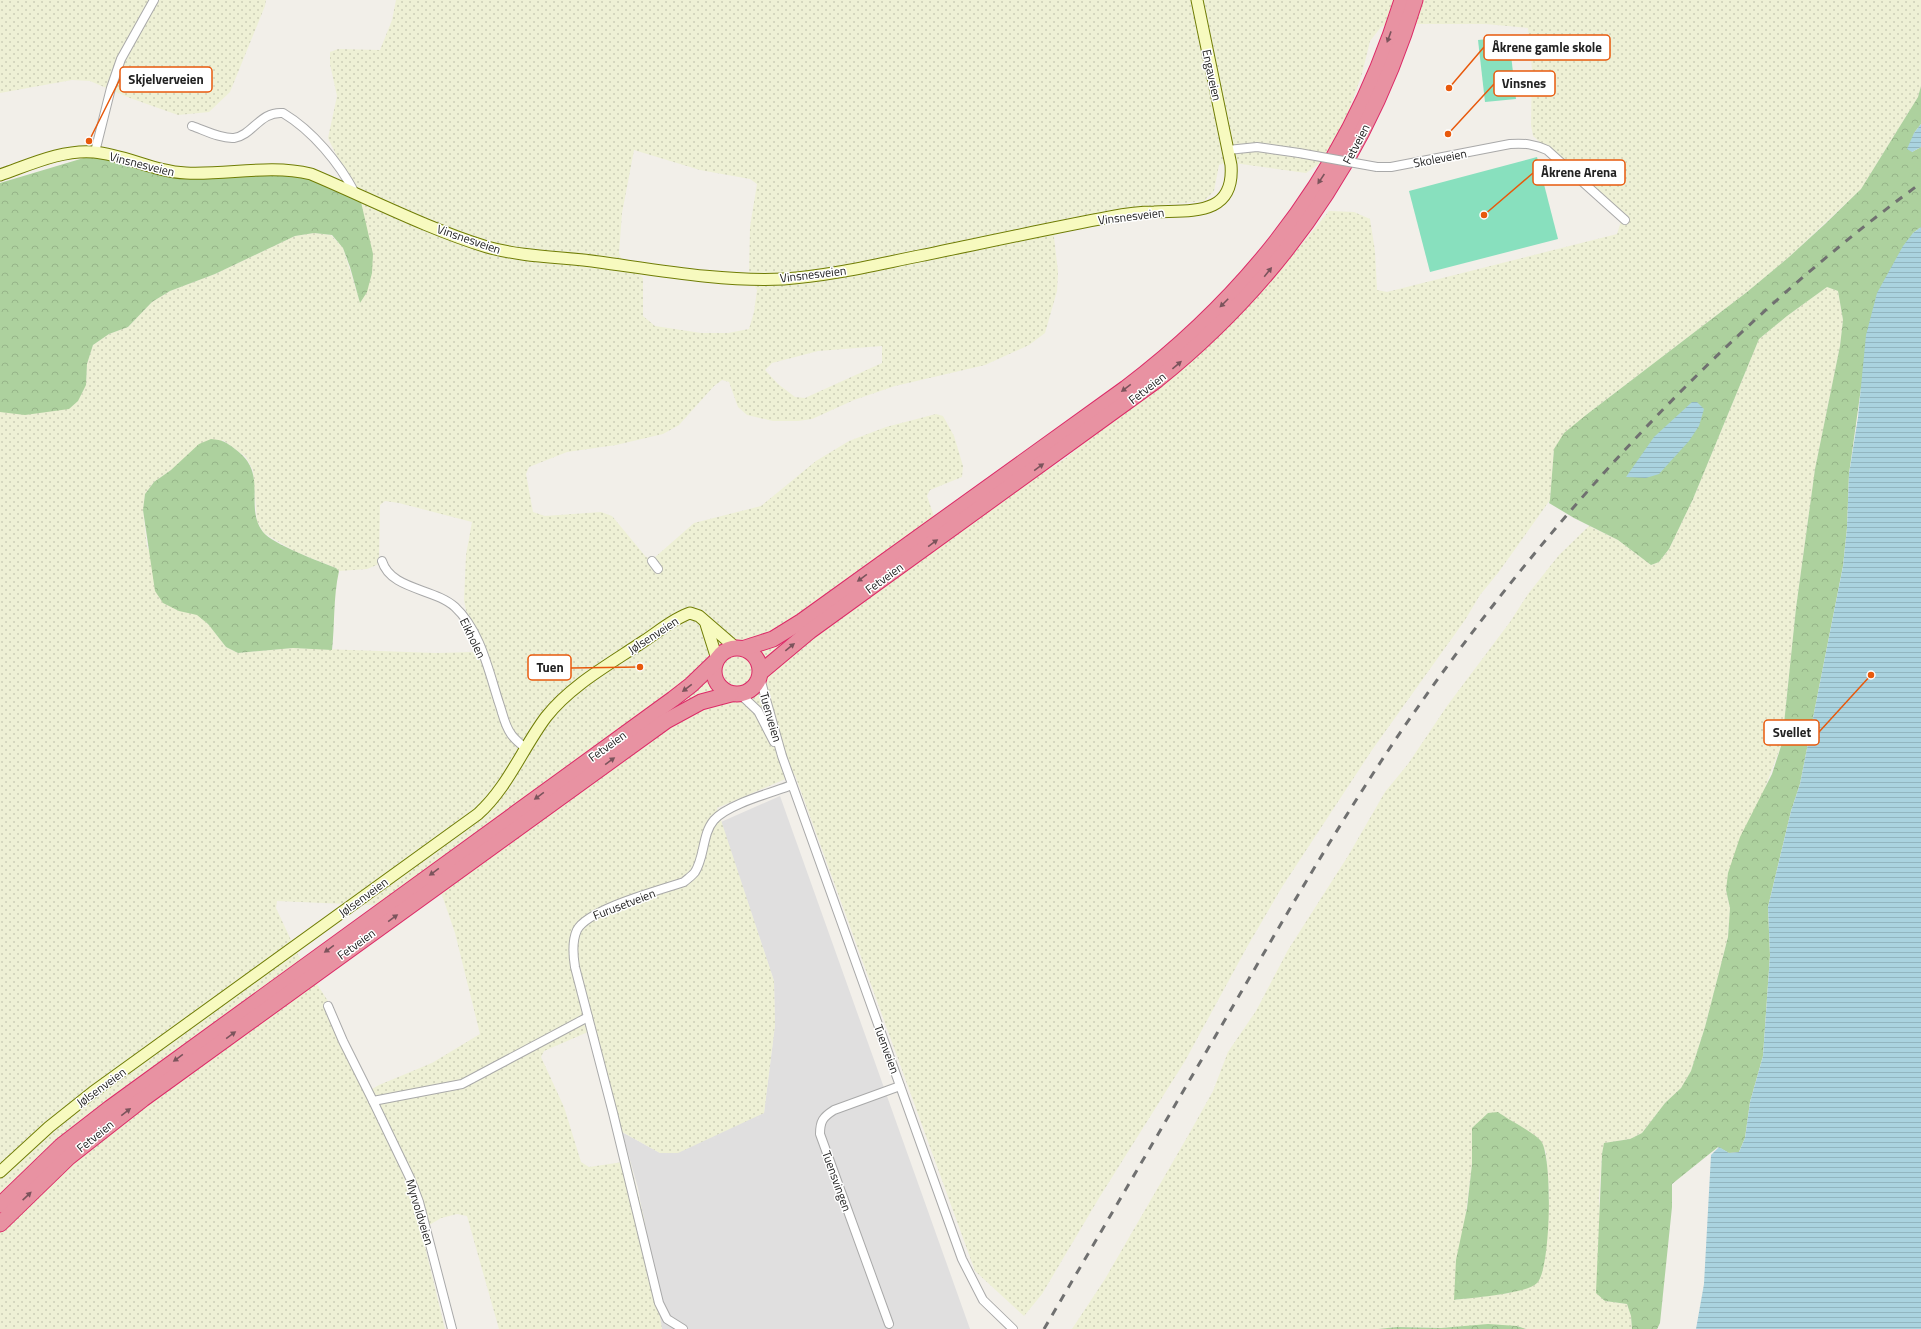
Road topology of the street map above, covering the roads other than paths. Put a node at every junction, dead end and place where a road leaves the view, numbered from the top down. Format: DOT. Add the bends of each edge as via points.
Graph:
graph roads {
  1 [pos="154,0"];
  2 [pos="1197,0"];
  3 [pos="1402,0"];
  4 [pos="1415,0"];
  5 [pos="192,126"];
  6 [pos="1228,150"];
  7 [pos="95,152"];
  8 [pos="0,176"];
  9 [pos="355,193"];
  10 [pos="1625,220"];
  11 [pos="382,561"];
  12 [pos="652,561"];
  13 [pos="658,569"];
  14 [pos="704,620"];
  15 [pos="740,648"];
  16 [pos="716,660"];
  17 [pos="760,675"];
  18 [pos="736,694"];
  19 [pos="526,749"];
  20 [pos="782,756"];
  21 [pos="792,785"];
  22 [pos="328,1006"];
  23 [pos="588,1017"];
  24 [pos="900,1086"];
  25 [pos="373,1101"];
  26 [pos="0,1172"];
  27 [pos="0,1205"];
  28 [pos="0,1224"];
  29 [pos="889,1324"];
  30 [pos="452,1329"];
  31 [pos="683,1329"];
  32 [pos="1013,1329"];
  1 -- 7 [label="street" via="121,59"];
  2 -- 6 [label="main road, Engaveien"];
  3 -- 15 [label="highway, Fetveien, one-way" via="1362,104 1329,167 1272,248 1204,322 1171,353 1126,388 808,617 773,639"];
  17 -- 4 [label="highway, Fetveien, one-way" via="810,631 1157,380 1196,347 1244,300 1309,220 1352,152 1387,77"];
  5 -- 9 [label="street" via="234,138 244,134 269,115 284,113 314,138 339,167"];
  6 -- 9 [label="main road, Vinsnesveien" via="1231,183 1224,197 1208,208 1122,215 866,267 783,279 656,271 503,251 453,235"];
  6 -- 10 [label="street, Skoleveien, bridge" via="1257,147 1377,167 1391,167 1510,144 1535,145 1547,150"];
  7 -- 8 [label="main road, Vinsnesveien" via="53,158"];
  7 -- 9 [label="main road, Vinsnesveien" via="175,172 202,173 266,168 296,170"];
  11 -- 19 [label="street, Eikholen" via="386,570 397,579 440,596 463,616 483,657 506,726 512,736"];
  12 -- 13 [label="street"];
  14 -- 15 [label="main road, Jølsenveien"];
  14 -- 16 [label="main road" via="712,639"];
  14 -- 19 [label="main road, Jølsenveien" via="696,614 687,614 582,683 553,708"];
  15 -- 16 [label="highway" via="725,651"];
  15 -- 17 [label="highway" via="757,658"];
  16 -- 18 [label="highway" via="716,681 720,687"];
  16 -- 27 [label="highway, Fetveien, one-way" via="695,682 673,699 122,1099 61,1146"];
  17 -- 18 [label="highway" via="752,689"];
  17 -- 20 [label="street, Tuenveien"];
  18 -- 20 [label="street, Tuenveien" via="758,711"];
  28 -- 18 [label="highway, Fetveien, one-way" via="70,1157 156,1090 666,721 701,702"];
  19 -- 26 [label="main road, Jølsenveien" via="498,792 478,814 94,1092 49,1127"];
  20 -- 21 [label="street, Tuenveien"];
  21 -- 23 [label="street, Furusetveien" via="729,808 714,820 701,858 694,872 684,882 594,914 581,925 574,943 574,958"];
  21 -- 24 [label="street, Tuenveien"];
  22 -- 25 [label="street, Myrvoldveien" via="342,1041"];
  23 -- 25 [label="street" via="462,1084"];
  23 -- 31 [label="street, Furusetveien" via="659,1303 667,1319"];
  24 -- 29 [label="street, Tuensvingen" via="834,1110 820,1122 820,1134"];
  24 -- 32 [label="street, Tuenveien" via="965,1266 983,1300"];
  25 -- 30 [label="street, Myrvoldveien" via="419,1202"];
}
